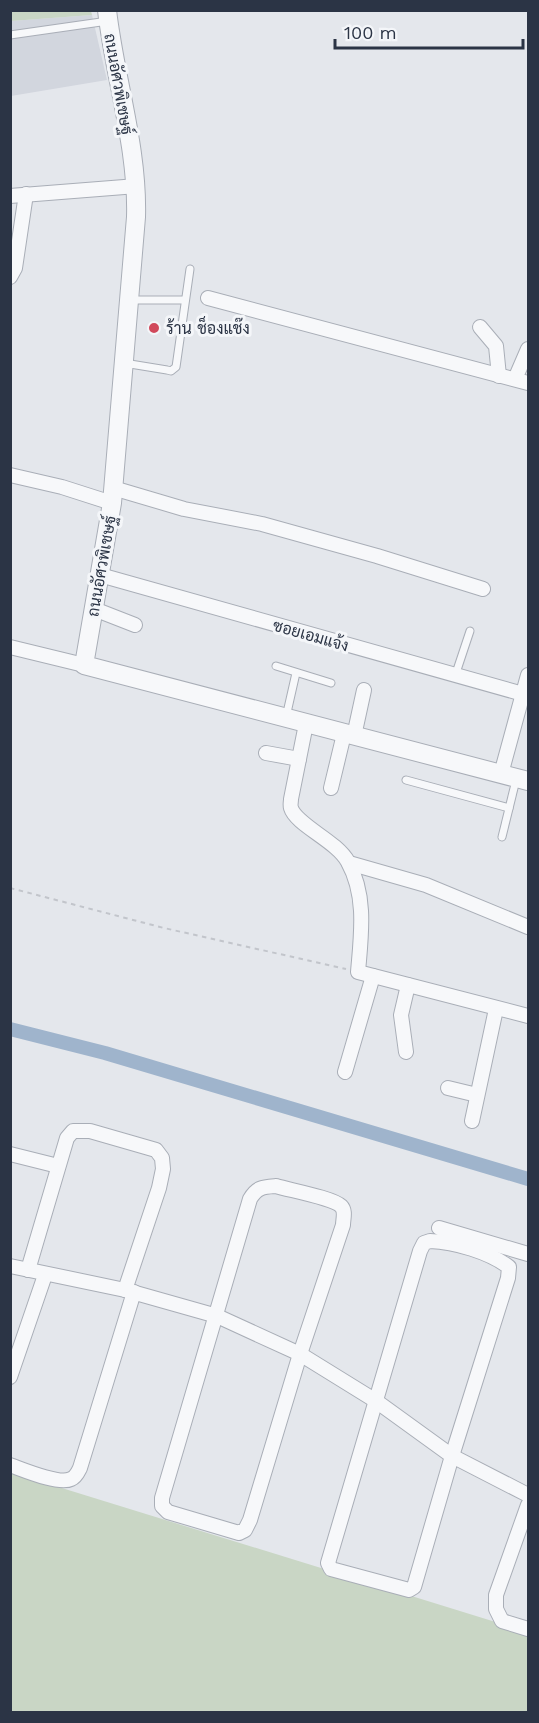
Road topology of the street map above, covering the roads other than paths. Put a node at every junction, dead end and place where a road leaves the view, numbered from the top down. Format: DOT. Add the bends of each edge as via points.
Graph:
graph roads {
  1 [pos="107,16"];
  2 [pos="10,35"];
  3 [pos="137,186"];
  4 [pos="27,194"];
  5 [pos="10,196"];
  6 [pos="190,269"];
  7 [pos="10,277"];
  8 [pos="208,298"];
  9 [pos="130,300"];
  10 [pos="185,300"];
  11 [pos="480,327"];
  12 [pos="528,349"];
  13 [pos="124,363"];
  14 [pos="499,375"];
  15 [pos="522,381"];
  16 [pos="10,475"];
  17 [pos="112,496"];
  18 [pos="100,575"];
  19 [pos="483,589"];
  20 [pos="94,609"];
  21 [pos="135,625"];
  22 [pos="470,631"];
  23 [pos="10,648"];
  24 [pos="84,665"];
  25 [pos="276,666"];
  26 [pos="296,673"];
  27 [pos="528,675"];
  28 [pos="455,676"];
  29 [pos="331,683"];
  30 [pos="364,690"];
  31 [pos="523,694"];
  32 [pos="285,719"];
  33 [pos="306,724"];
  34 [pos="349,735"];
  35 [pos="266,753"];
  36 [pos="299,759"];
  37 [pos="515,778"];
  38 [pos="405,780"];
  39 [pos="331,788"];
  40 [pos="509,808"];
  41 [pos="502,837"];
  42 [pos="349,862"];
  43 [pos="528,927"];
  44 [pos="373,976"];
  45 [pos="408,985"];
  46 [pos="496,1009"];
  47 [pos="528,1016"];
  48 [pos="405,1052"];
  49 [pos="345,1072"];
  50 [pos="448,1088"];
  51 [pos="477,1095"];
  52 [pos="472,1121"];
  53 [pos="10,1154"];
  54 [pos="58,1166"];
  55 [pos="439,1228"];
  56 [pos="528,1254"];
  57 [pos="10,1266"];
  58 [pos="28,1270"];
  59 [pos="45,1275"];
  60 [pos="129,1291"];
  61 [pos="217,1316"];
  62 [pos="300,1354"];
  63 [pos="10,1377"];
  64 [pos="376,1401"];
  65 [pos="452,1456"];
  66 [pos="10,1465"];
  67 [pos="528,1495"];
  68 [pos="528,1505"];
  69 [pos="528,1629"];
  1 -- 2 [label="lane"];
  1 -- 3 [label="street, ถนนอัศวพิเชษฐ์"];
  3 -- 4 [label="street"];
  3 -- 9 [label="street, ถนนอัศวพิเชษฐ์"];
  4 -- 5 [label="street"];
  4 -- 7 [label="street" via="15,268"];
  6 -- 10 [label="lane"];
  8 -- 14 [label="street"];
  9 -- 10 [label="lane"];
  9 -- 13 [label="street, ถนนอัศวพิเชษฐ์"];
  10 -- 13 [label="lane" via="174,369"];
  11 -- 14 [label="street" via="496,346"];
  12 -- 15 [label="street"];
  13 -- 17 [label="street, ถนนอัศวพิเชษฐ์"];
  14 -- 15 [label="street"];
  16 -- 17 [label="street"];
  17 -- 18 [label="street, ถนนอัศวพิเชษฐ์"];
  17 -- 19 [label="street" via="262,524"];
  18 -- 20 [label="street, ถนนอัศวพิเชษฐ์"];
  18 -- 28 [label="street, ซอยเอมแจ้ง"];
  20 -- 21 [label="street"];
  20 -- 24 [label="street, ถนนอัศวพิเชษฐ์"];
  22 -- 28 [label="lane"];
  23 -- 24 [label="street"];
  24 -- 32 [label="street"];
  25 -- 26 [label="lane"];
  26 -- 29 [label="lane"];
  26 -- 32 [label="lane"];
  27 -- 31 [label="street"];
  28 -- 31 [label="street, ซอยเอมแจ้ง"];
  30 -- 34 [label="street"];
  31 -- 37 [label="street"];
  32 -- 33 [label="street"];
  33 -- 34 [label="street"];
  33 -- 36 [label="street"];
  34 -- 37 [label="street"];
  34 -- 39 [label="street"];
  35 -- 36 [label="street"];
  36 -- 42 [label="street" via="291,808"];
  37 -- 40 [label="lane"];
  38 -- 40 [label="lane"];
  40 -- 41 [label="lane"];
  42 -- 43 [label="street" via="426,885"];
  42 -- 44 [label="street" via="361,897 358,972"];
  44 -- 45 [label="street"];
  44 -- 49 [label="street"];
  45 -- 46 [label="street"];
  45 -- 48 [label="street" via="400,1015"];
  46 -- 47 [label="street"];
  46 -- 51 [label="street"];
  50 -- 51 [label="street"];
  51 -- 52 [label="street"];
  53 -- 54 [label="street"];
  54 -- 58 [label="street"];
  54 -- 60 [label="street" via="67,1138 79,1130 156,1150 162,1158 159,1188"];
  55 -- 56 [label="street"];
  57 -- 58 [label="street"];
  58 -- 59 [label="street"];
  59 -- 60 [label="street"];
  59 -- 63 [label="street"];
  60 -- 61 [label="street"];
  60 -- 66 [label="street" via="76,1475 70,1480 57,1480"];
  61 -- 62 [label="street"];
  61 -- 62 [label="street" via="255,1190 276,1186 329,1200 341,1206 343,1225"];
  61 -- 62 [label="street" via="162,1498 162,1506 168,1512 233,1532 245,1530"];
  62 -- 64 [label="street"];
  64 -- 65 [label="street"];
  64 -- 65 [label="street" via="329,1557 331,1569 404,1590 414,1587"];
  64 -- 65 [label="street" via="424,1243 430,1240 459,1246 489,1255 509,1267"];
  65 -- 67 [label="street"];
  68 -- 69 [label="street" via="496,1594 496,1609 502,1621"];
}
